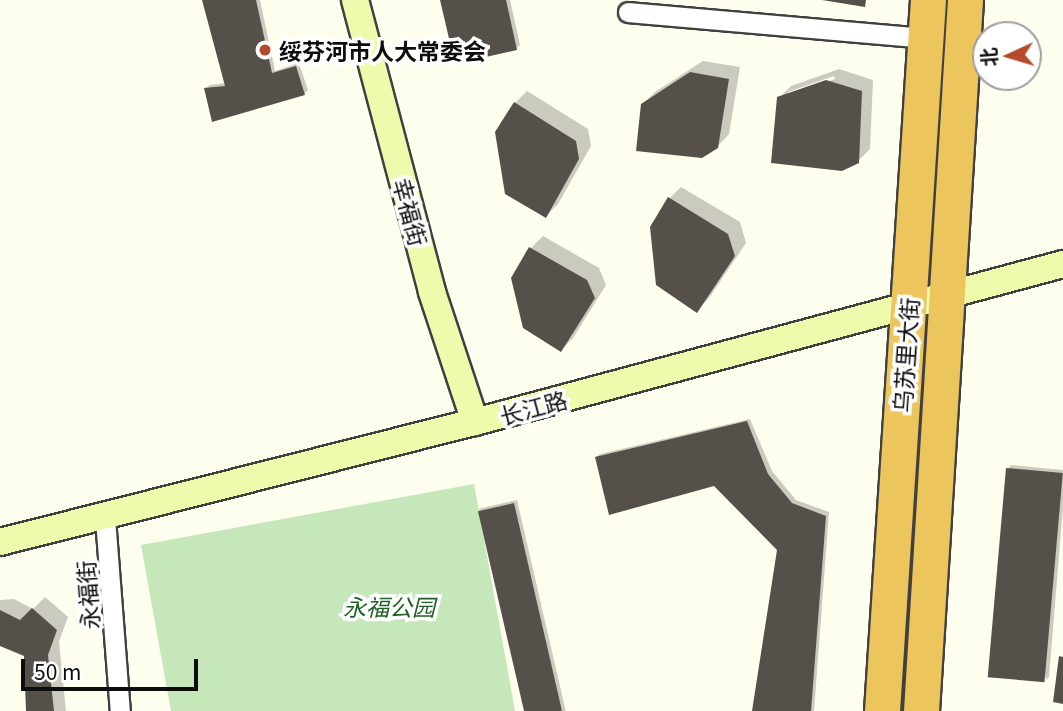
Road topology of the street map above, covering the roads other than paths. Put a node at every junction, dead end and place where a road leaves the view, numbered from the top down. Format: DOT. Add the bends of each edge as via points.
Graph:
graph roads {
  1 [pos="355,0"];
  2 [pos="928,0"];
  3 [pos="964,0"];
  4 [pos="628,12"];
  5 [pos="926,38"];
  6 [pos="1063,264"];
  7 [pos="946,298"];
  8 [pos="908,307"];
  9 [pos="475,422"];
  10 [pos="105,518"];
  11 [pos="0,542"];
  12 [pos="120,711"];
  13 [pos="882,711"];
  14 [pos="921,711"];
  1 -- 9 [label="street, 幸福街" via="432,292"];
  2 -- 5 [label="highway, 乌苏里大街"];
  3 -- 7 [label="highway, 乌苏里大街"];
  4 -- 5 [label="street"];
  5 -- 8 [label="highway, 乌苏里大街"];
  6 -- 7 [label="street, 长江路"];
  7 -- 8 [label="street, 长江路"];
  7 -- 14 [label="highway, 乌苏里大街"];
  8 -- 9 [label="street, 长江路"];
  8 -- 13 [label="highway, 乌苏里大街"];
  9 -- 10 [label="street, 长江路"];
  10 -- 11 [label="street, 长江路"];
  10 -- 12 [label="street, 永福街"];
}
